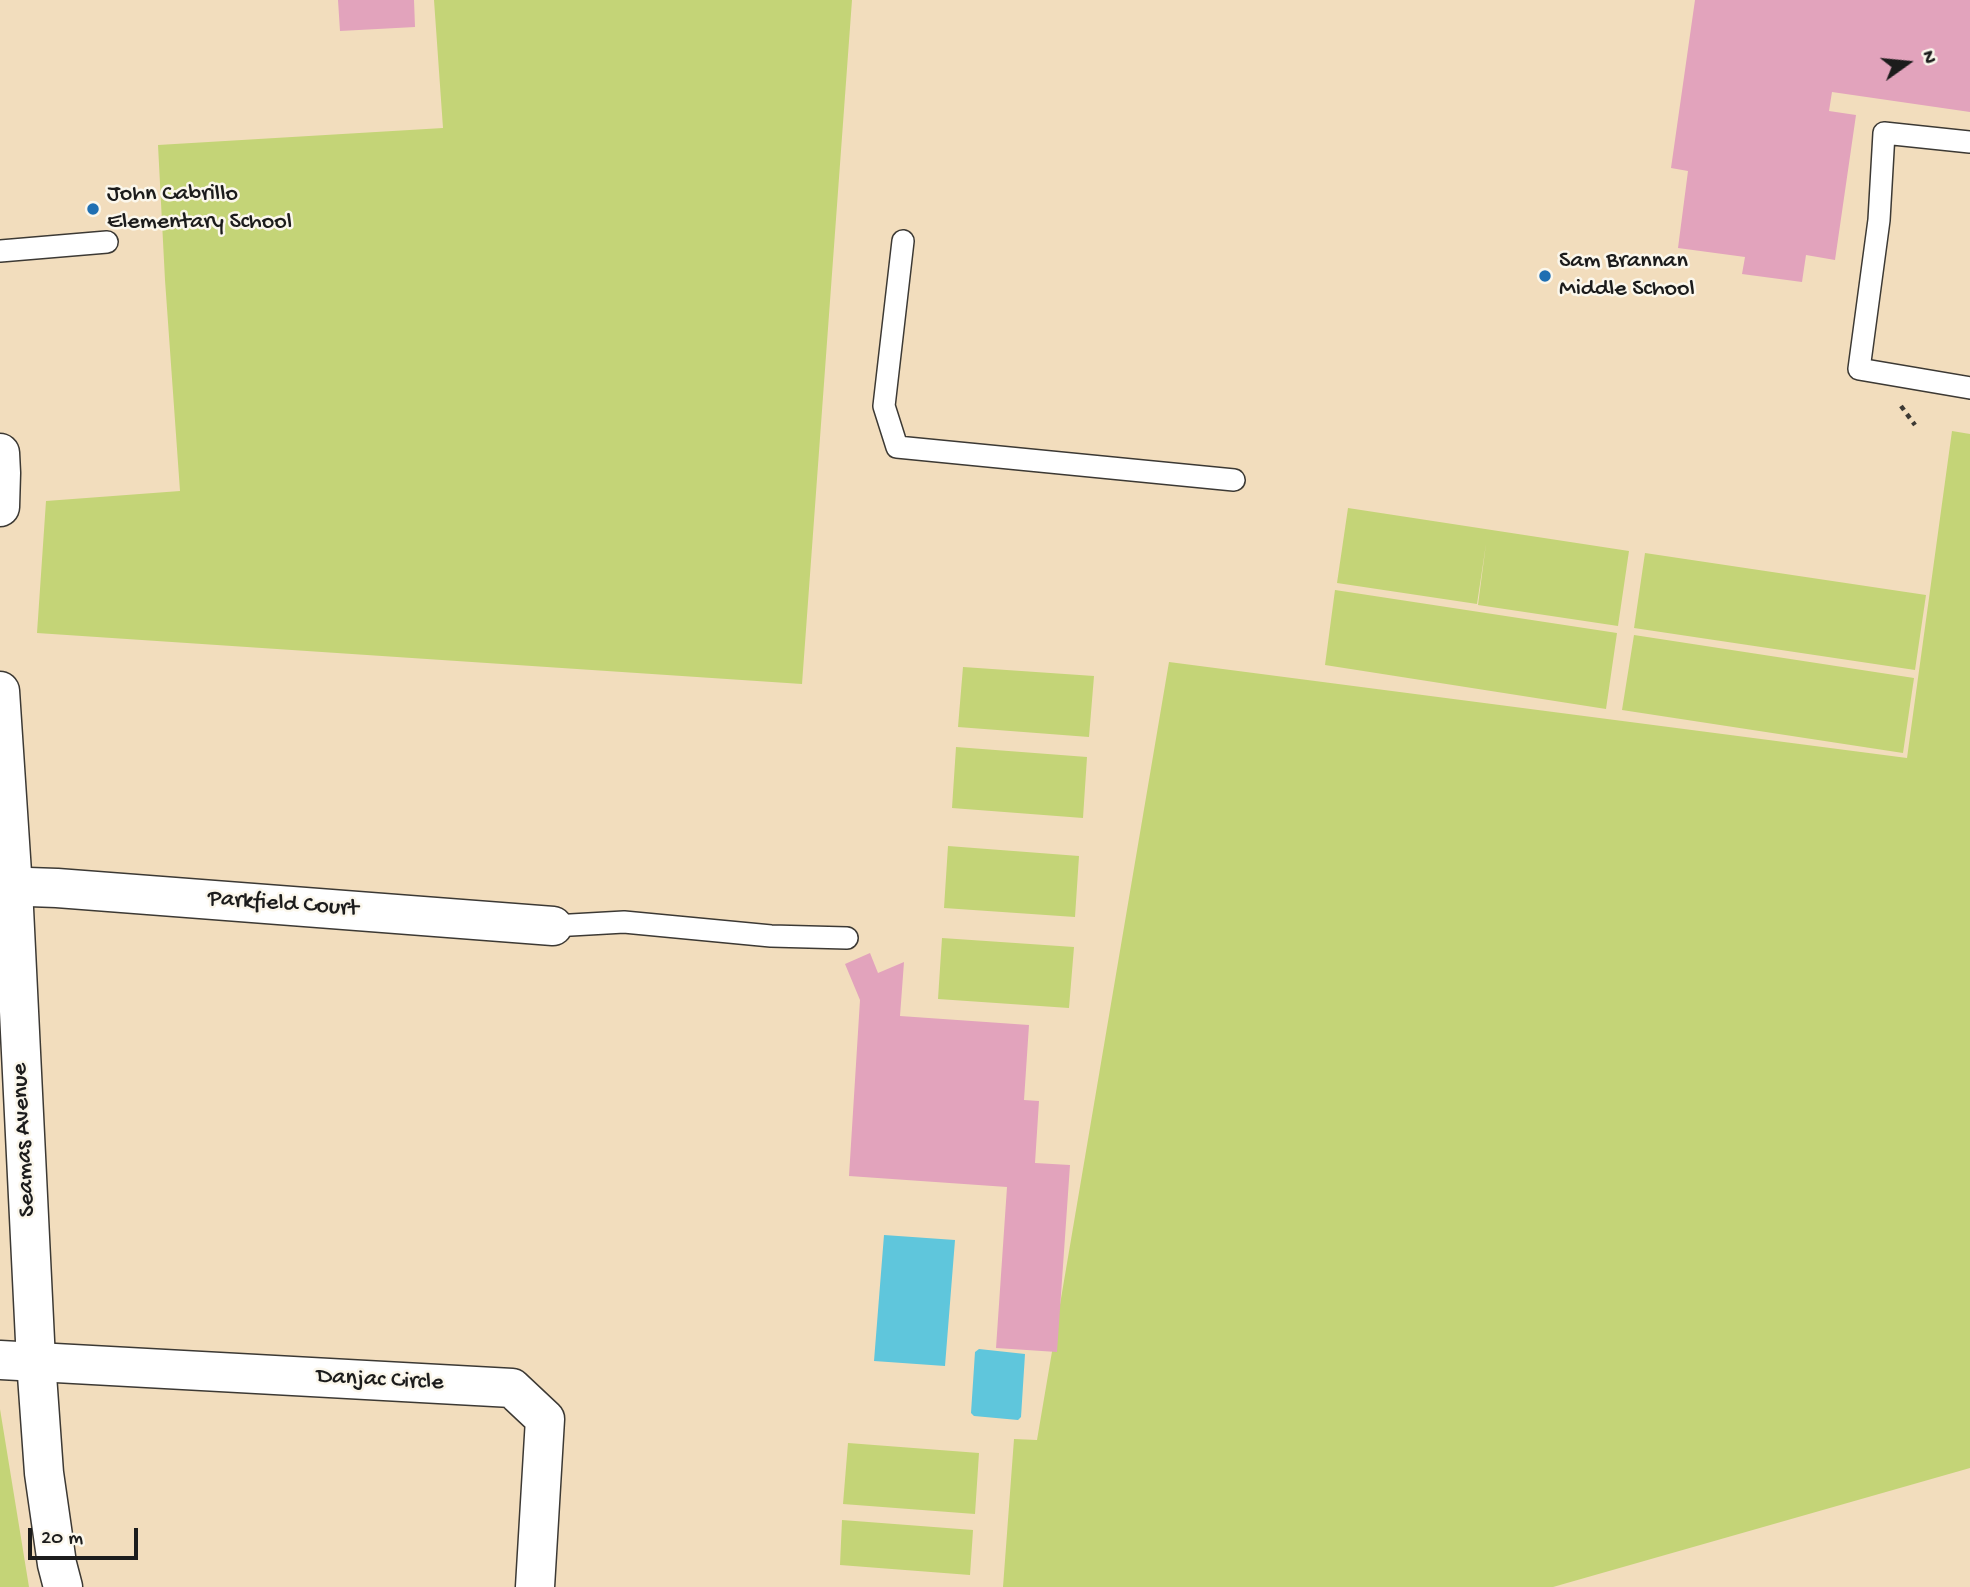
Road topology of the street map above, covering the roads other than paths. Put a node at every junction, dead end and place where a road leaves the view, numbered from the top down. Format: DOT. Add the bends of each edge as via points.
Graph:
graph roads {
  1 [pos="1970,142"];
  2 [pos="107,242"];
  3 [pos="903,242"];
  4 [pos="0,251"];
  5 [pos="1970,388"];
  6 [pos="0,453"];
  7 [pos="1234,480"];
  8 [pos="0,507"];
  9 [pos="0,691"];
  10 [pos="6,887"];
  11 [pos="553,926"];
  12 [pos="847,938"];
  13 [pos="18,1360"];
  14 [pos="63,1587"];
  15 [pos="535,1587"];
  1 -- 5 [label="lane" via="1884,132 1879,220 1859,369"];
  2 -- 4 [label="lane"];
  3 -- 7 [label="lane" via="884,406 898,447"];
  6 -- 8 [label="street"];
  9 -- 10 [label="street, Seamas Avenue"];
  10 -- 11 [label="street, Parkfield Court"];
  10 -- 13 [label="street, Seamas Avenue"];
  11 -- 12 [label="lane" via="624,922"];
  13 -- 14 [label="street, Seamas Avenue" via="44,1473"];
  13 -- 15 [label="street, Danjac Circle" via="512,1388 545,1419"];
}
